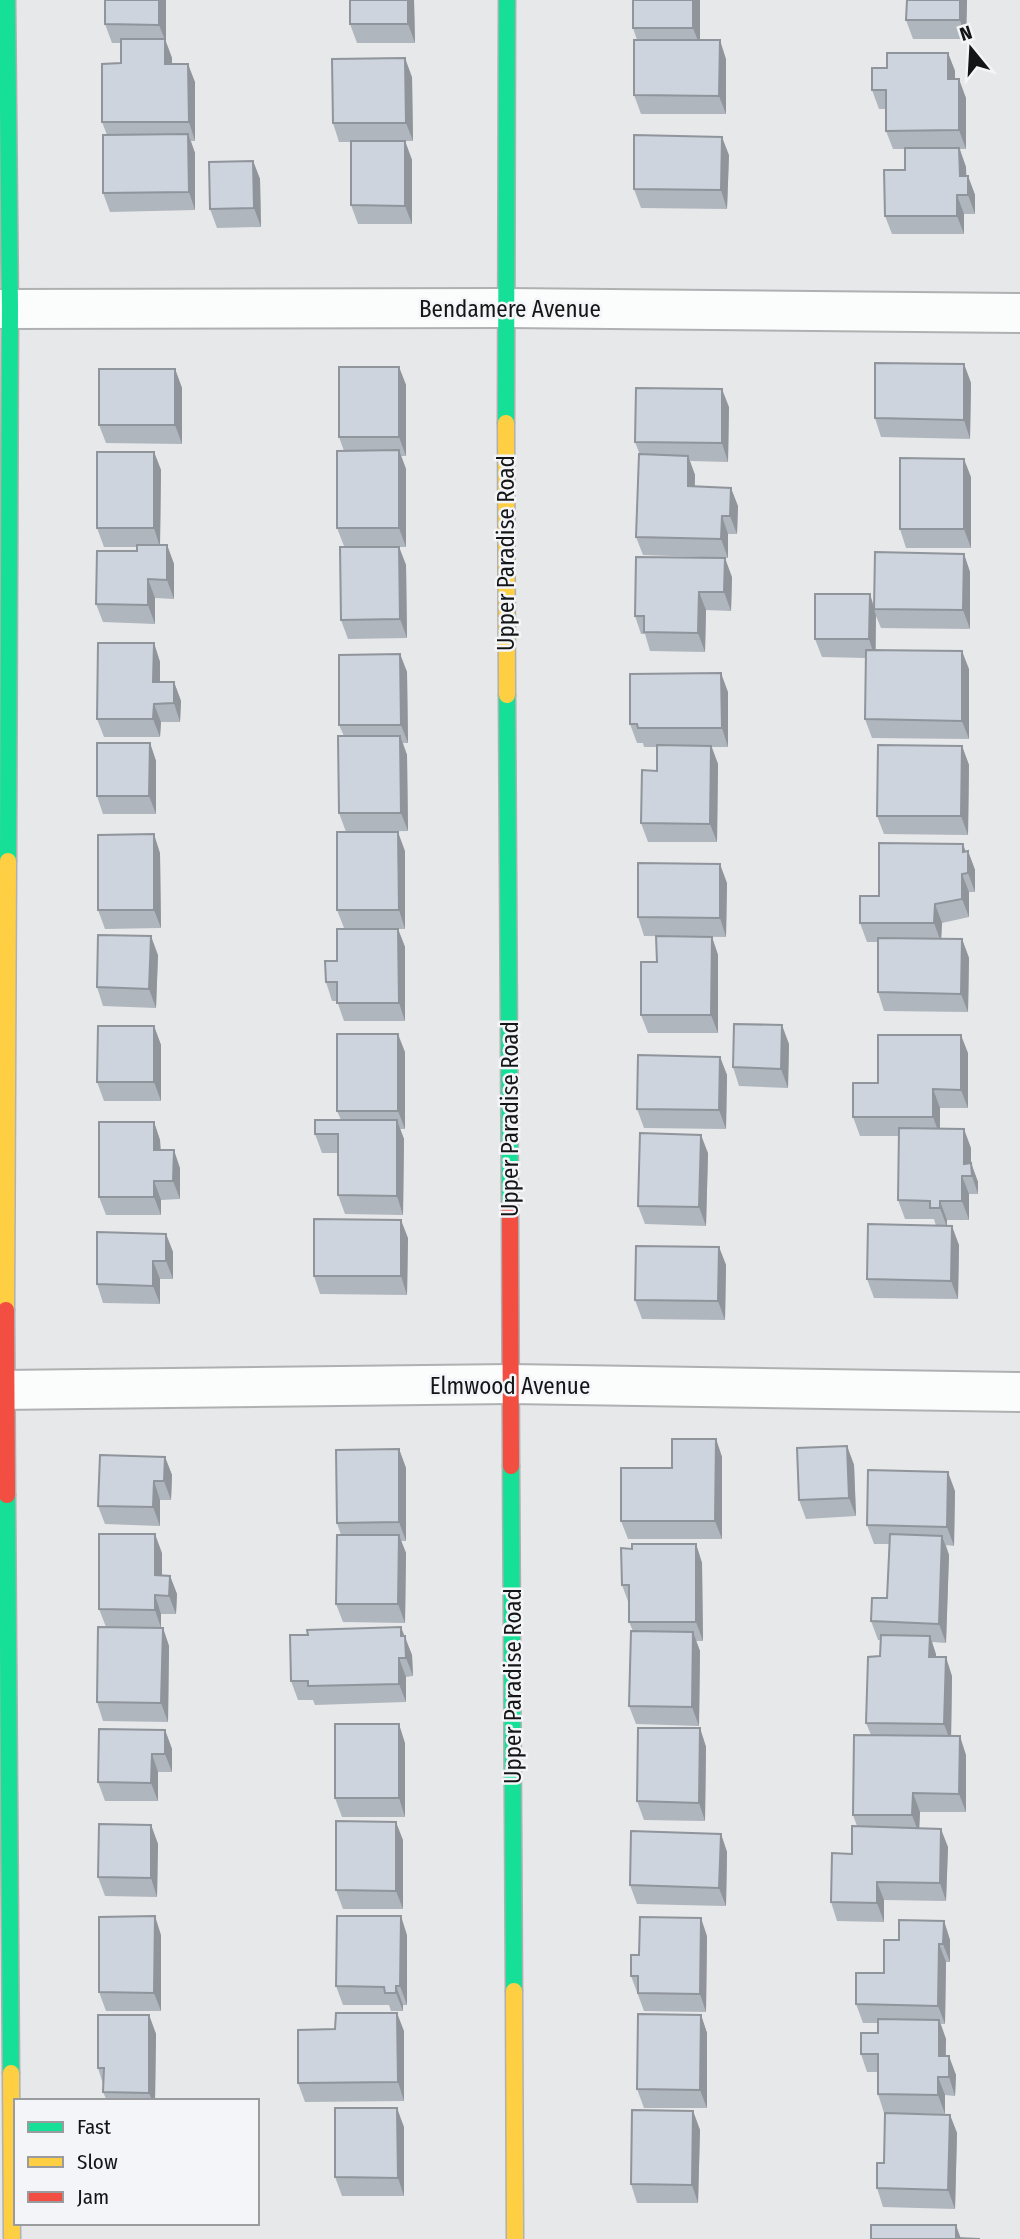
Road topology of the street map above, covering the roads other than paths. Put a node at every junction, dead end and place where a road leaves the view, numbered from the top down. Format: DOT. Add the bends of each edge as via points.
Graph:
graph roads {
  1 [pos="7,0"];
  2 [pos="507,0"];
  3 [pos="505,308"];
  4 [pos="5,309"];
  5 [pos="1020,313"];
  6 [pos="512,1384"];
  7 [pos="3,1390"];
  8 [pos="1020,1392"];
  9 [pos="12,2239"];
  10 [pos="515,2239"];
  1 -- 4 [label="street"];
  2 -- 3 [label="street, Upper Paradise Road"];
  3 -- 4 [label="street, Bendamere Avenue"];
  3 -- 5 [label="street, Bendamere Avenue"];
  3 -- 6 [label="street, Upper Paradise Road"];
  4 -- 7 [label="street"];
  6 -- 7 [label="street, Elmwood Avenue"];
  6 -- 8 [label="street, Elmwood Avenue"];
  6 -- 10 [label="street, Upper Paradise Road"];
  7 -- 9 [label="street"];
}
